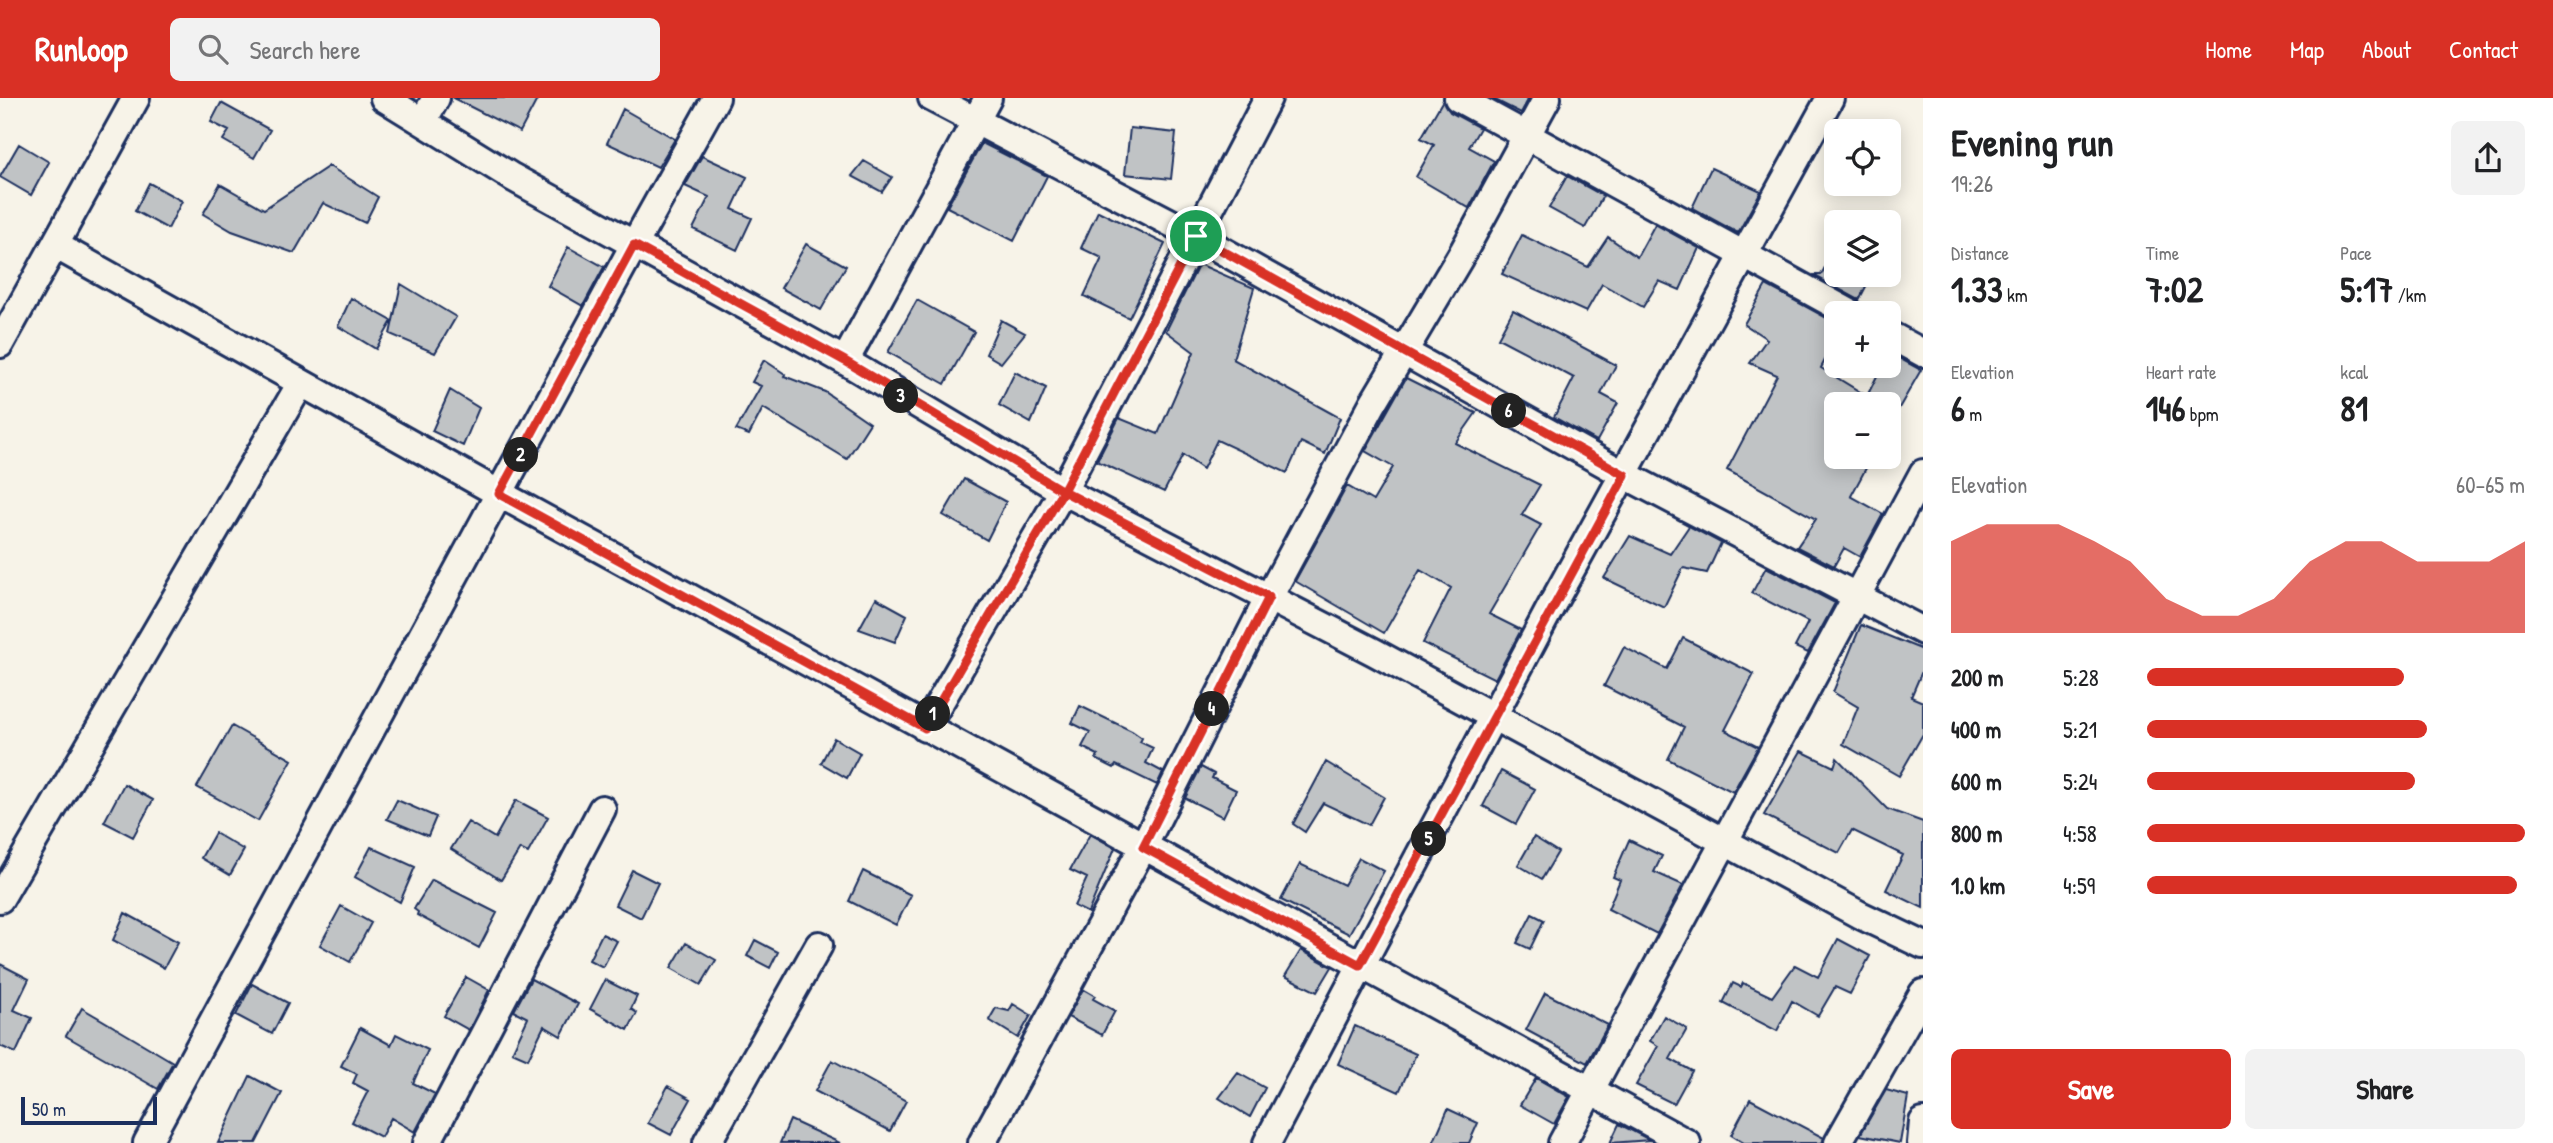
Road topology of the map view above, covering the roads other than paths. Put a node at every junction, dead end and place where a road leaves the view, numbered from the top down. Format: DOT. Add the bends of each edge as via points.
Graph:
graph roads {
  1 [pos="136,98"];
  2 [pos="384,98"];
  3 [pos="716,98"];
  4 [pos="932,98"];
  5 [pos="1269,98"];
  6 [pos="1458,98"];
  7 [pos="1547,98"];
  8 [pos="1830,98"];
  9 [pos="982,109"];
  10 [pos="430,110"];
  11 [pos="1527,135"];
  12 [pos="1196,236"];
  13 [pos="55,245"];
  14 [pos="634,245"];
  15 [pos="1744,256"];
  16 [pos="1828,301"];
  17 [pos="1901,341"];
  18 [pos="0,344"];
  19 [pos="1403,353"];
  20 [pos="1923,353"];
  21 [pos="845,361"];
  22 [pos="301,383"];
  23 [pos="1923,473"];
  24 [pos="1625,475"];
  25 [pos="1063,491"];
  26 [pos="499,494"];
  27 [pos="1269,597"];
  28 [pos="1857,597"];
  29 [pos="1923,631"];
  30 [pos="1495,718"];
  31 [pos="925,728"];
  32 [pos="601,809"];
  33 [pos="1723,842"];
  34 [pos="1143,847"];
  35 [pos="0,899"];
  36 [pos="819,945"];
  37 [pos="1923,945"];
  38 [pos="1360,965"];
  39 [pos="1923,993"];
  40 [pos="1590,1090"];
  41 [pos="1923,1122"];
  42 [pos="147,1143"];
  43 [pos="428,1143"];
  44 [pos="707,1143"];
  45 [pos="982,1143"];
  46 [pos="1267,1143"];
  47 [pos="1562,1143"];
  48 [pos="1687,1143"];
  49 [pos="1838,1143"];
  50 [pos="1921,1143"];
  1 -- 13 [label="street"];
  2 -- 10 [label="street"];
  3 -- 14 [label="street"];
  4 -- 9 [label="street"];
  5 -- 12 [label="street"];
  6 -- 11 [label="street"];
  7 -- 11 [label="street"];
  8 -- 15 [label="street"];
  9 -- 12 [label="street"];
  9 -- 21 [label="street"];
  10 -- 14 [label="street" via="512,177"];
  11 -- 15 [label="street"];
  11 -- 19 [label="street"];
  12 -- 19 [label="street"];
  12 -- 25 [label="street"];
  13 -- 18 [label="street"];
  13 -- 22 [label="street"];
  14 -- 21 [label="street"];
  14 -- 26 [label="street"];
  15 -- 16 [label="street"];
  15 -- 24 [label="street"];
  17 -- 20 [label="street"];
  19 -- 24 [label="street"];
  19 -- 27 [label="street"];
  21 -- 25 [label="street"];
  22 -- 26 [label="street"];
  22 -- 35 [label="street"];
  23 -- 28 [label="street"];
  24 -- 28 [label="street"];
  24 -- 30 [label="street"];
  25 -- 27 [label="street"];
  25 -- 31 [label="street"];
  26 -- 31 [label="street"];
  26 -- 42 [label="street"];
  27 -- 30 [label="street"];
  27 -- 34 [label="street"];
  28 -- 29 [label="street"];
  28 -- 33 [label="street"];
  30 -- 33 [label="street"];
  30 -- 38 [label="street"];
  31 -- 34 [label="street"];
  32 -- 43 [label="street"];
  33 -- 37 [label="street"];
  33 -- 40 [label="street"];
  34 -- 38 [label="street"];
  34 -- 45 [label="street"];
  36 -- 44 [label="street"];
  38 -- 40 [label="street"];
  38 -- 46 [label="street"];
  39 -- 49 [label="street"];
  40 -- 47 [label="street"];
  40 -- 48 [label="street"];
  41 -- 50 [label="street"];
}
